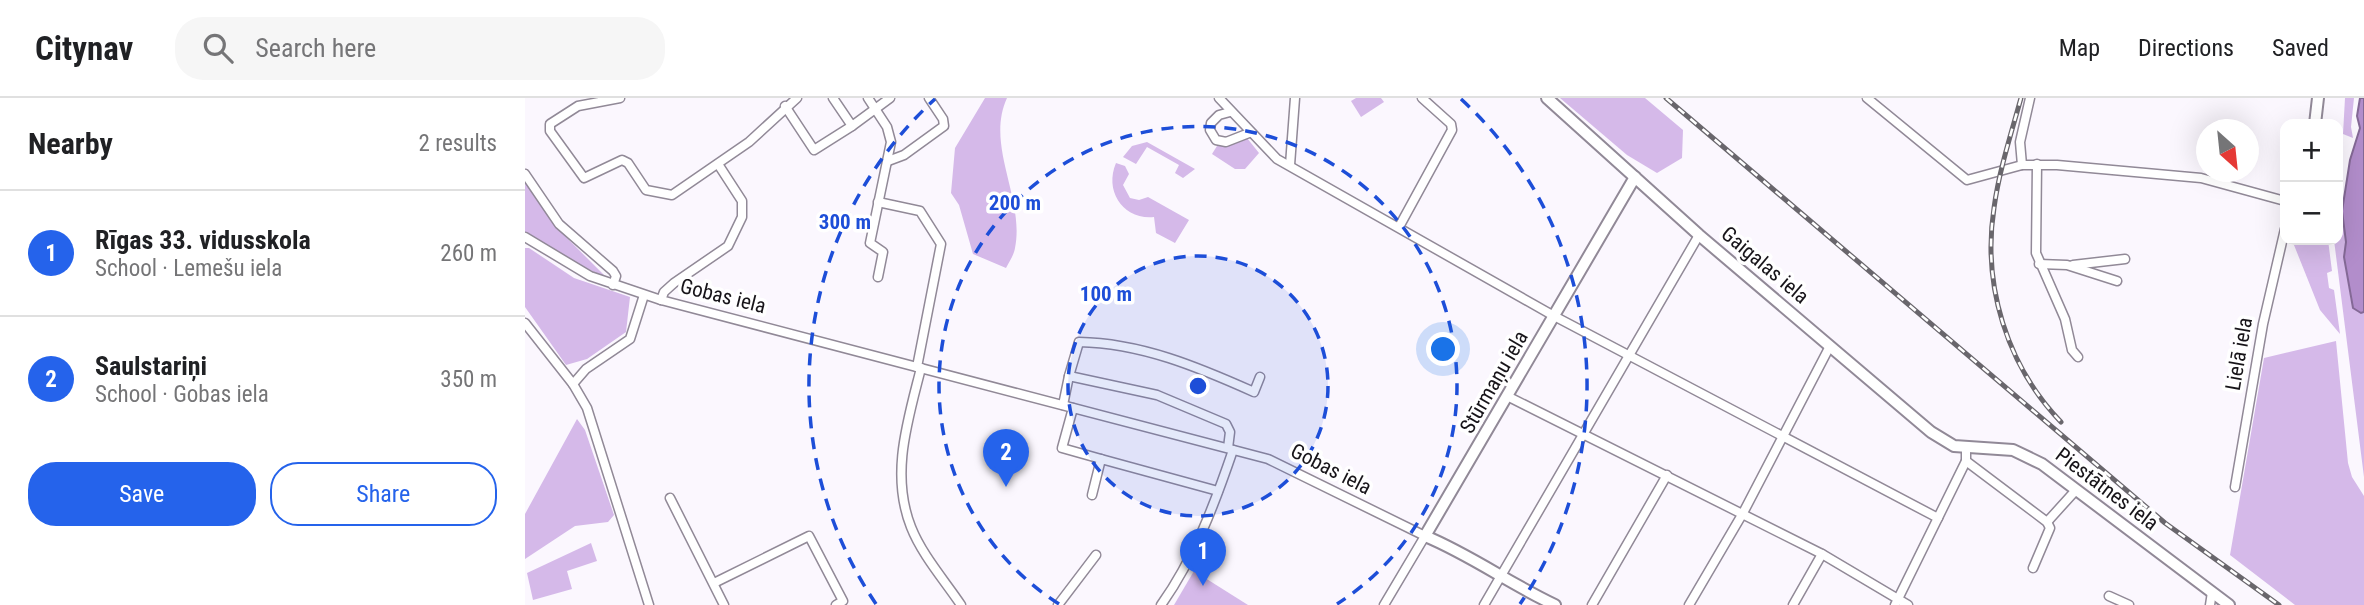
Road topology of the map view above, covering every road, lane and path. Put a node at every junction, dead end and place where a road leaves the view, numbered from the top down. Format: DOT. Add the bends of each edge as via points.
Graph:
graph roads {
  1 [pos="620,98"];
  2 [pos="797,98"];
  3 [pos="833,98"];
  4 [pos="868,98"];
  5 [pos="890,98"];
  6 [pos="929,98"];
  7 [pos="1219,98"];
  8 [pos="1295,98"];
  9 [pos="1422,98"];
  10 [pos="1547,98"];
  11 [pos="1867,98"];
  12 [pos="2030,98"];
  13 [pos="2318,98"];
  14 [pos="785,106"];
  15 [pos="875,109"];
  16 [pos="1230,112"];
  17 [pos="2316,119"];
  18 [pos="852,126"];
  19 [pos="1249,133"];
  20 [pos="888,161"];
  21 [pos="718,164"];
  22 [pos="2037,164"];
  23 [pos="1290,165"];
  24 [pos="2022,165"];
  25 [pos="525,174"];
  26 [pos="1635,177"];
  27 [pos="2280,200"];
  28 [pos="878,202"];
  29 [pos="1399,227"];
  30 [pos="1699,234"];
  31 [pos="525,237"];
  32 [pos="2281,245"];
  33 [pos="2125,259"];
  34 [pos="2039,264"];
  35 [pos="2067,265"];
  36 [pos="878,277"];
  37 [pos="2117,281"];
  38 [pos="613,285"];
  39 [pos="644,295"];
  40 [pos="661,300"];
  41 [pos="1554,316"];
  42 [pos="525,323"];
  43 [pos="1830,346"];
  44 [pos="1630,355"];
  45 [pos="2078,357"];
  46 [pos="919,367"];
  47 [pos="1069,376"];
  48 [pos="1260,377"];
  49 [pos="573,384"];
  50 [pos="1507,396"];
  51 [pos="1063,405"];
  52 [pos="1073,408"];
  53 [pos="1585,434"];
  54 [pos="1783,437"];
  55 [pos="1231,449"];
  56 [pos="1966,449"];
  57 [pos="1101,459"];
  58 [pos="1966,461"];
  59 [pos="1667,475"];
  60 [pos="2235,487"];
  61 [pos="2076,489"];
  62 [pos="1218,491"];
  63 [pos="1092,495"];
  64 [pos="670,498"];
  65 [pos="1743,513"];
  66 [pos="1938,518"];
  67 [pos="2047,522"];
  68 [pos="1425,536"];
  69 [pos="1822,554"];
  70 [pos="1096,555"];
  71 [pos="2033,568"];
  72 [pos="1500,578"];
  73 [pos="714,583"];
  74 [pos="2212,592"];
  75 [pos="2109,596"];
  76 [pos="1897,602"];
  77 [pos="649,605"];
  78 [pos="724,605"];
  79 [pos="836,605"];
  80 [pos="961,605"];
  81 [pos="1058,605"];
  82 [pos="1161,605"];
  83 [pos="1384,605"];
  84 [pos="1485,605"];
  85 [pos="1555,605"];
  86 [pos="1592,605"];
  87 [pos="1689,605"];
  88 [pos="1793,605"];
  89 [pos="1908,605"];
  90 [pos="2129,605"];
  91 [pos="2210,605"];
  92 [pos="2229,605"];
  1 -- 21 [label="street" via="578,106 550,124 550,131 584,178 622,160 646,191 672,195"];
  2 -- 14 [label="street"];
  3 -- 18 [label="street"];
  4 -- 15 [label="street"];
  5 -- 15 [label="street"];
  6 -- 20 [label="street" via="944,126"];
  7 -- 16 [label="street"];
  8 -- 23 [label="street"];
  9 -- 29 [label="street" via="1452,130"];
  10 -- 26 [label="street, Gaigalas iela"];
  11 -- 24 [label="street" via="1967,180"];
  12 -- 24 [label="street" via="2020,142"];
  13 -- 17 [label="street"];
  14 -- 18 [label="street" via="814,150"];
  14 -- 21 [label="street" via="749,142"];
  15 -- 18 [label="street"];
  15 -- 20 [label="street" via="890,134"];
  16 -- 19 [label="street"];
  16 -- 19 [label="street" via="1211,123 1216,140 1226,142"];
  19 -- 23 [label="street"];
  20 -- 28 [label="street"];
  21 -- 40 [label="street" via="742,201 742,217 728,246 674,283"];
  22 -- 24 [label="street"];
  22 -- 27 [label="street" via="2201,178"];
  22 -- 34 [label="street"];
  23 -- 29 [label="street"];
  25 -- 38 [label="street" via="559,225 614,273"];
  26 -- 30 [label="street, Gaigalas iela"];
  26 -- 41 [label="street, Stūrmaņu iela"];
  28 -- 36 [label="street" via="870,243 883,252"];
  28 -- 46 [label="street" via="920,211 941,246"];
  29 -- 41 [label="street"];
  30 -- 43 [label="street, Gaigalas iela"];
  30 -- 44 [label="street"];
  31 -- 38 [label="street, Gobas iela" via="569,267"];
  32 -- 60 [label="street, Lielā iela"];
  33 -- 35 [label="street"];
  34 -- 35 [label="street"];
  34 -- 45 [label="street"];
  35 -- 37 [label="street"];
  38 -- 39 [label="street, Gobas iela"];
  39 -- 40 [label="street, Gobas iela"];
  39 -- 49 [label="street" via="630,339 586,369"];
  40 -- 46 [label="street, Gobas iela"];
  41 -- 44 [label="street"];
  41 -- 50 [label="street, Stūrmaņu iela"];
  42 -- 49 [label="street"];
  43 -- 54 [label="street"];
  43 -- 56 [label="street, Gaigalas iela" via="1931,432"];
  44 -- 53 [label="street"];
  44 -- 54 [label="street"];
  46 -- 51 [label="street, Gobas iela"];
  46 -- 80 [label="street" via="900,449 908,514 916,538"];
  47 -- 48 [label="street" via="1079,342 1145,351 1254,392"];
  47 -- 51 [label="street"];
  47 -- 55 [label="street" via="1157,395 1197,411 1229,428"];
  49 -- 77 [label="street" via="587,408"];
  50 -- 53 [label="street"];
  50 -- 68 [label="street, Stūrmaņu iela"];
  51 -- 52 [label="street, Gobas iela"];
  52 -- 55 [label="street, Gobas iela"];
  52 -- 57 [label="street" via="1062,449"];
  53 -- 59 [label="street"];
  53 -- 72 [label="street"];
  54 -- 65 [label="street"];
  54 -- 66 [label="street"];
  55 -- 62 [label="street"];
  55 -- 68 [label="street, Gobas iela" via="1268,459"];
  56 -- 58 [label="street"];
  56 -- 61 [label="street, Piestātnes iela" via="2013,450"];
  57 -- 62 [label="street"];
  57 -- 63 [label="street"];
  58 -- 66 [label="street"];
  58 -- 67 [label="street"];
  59 -- 65 [label="street"];
  59 -- 86 [label="street"];
  61 -- 67 [label="street"];
  61 -- 74 [label="street, Piestātnes iela"];
  62 -- 82 [label="street"];
  64 -- 73 [label="street"];
  65 -- 69 [label="street"];
  65 -- 87 [label="street"];
  66 -- 76 [label="street"];
  67 -- 71 [label="street" via="2050,528"];
  68 -- 72 [label="street, Gobas iela"];
  68 -- 83 [label="street, Stūrmaņu iela"];
  69 -- 76 [label="street"];
  69 -- 88 [label="street"];
  70 -- 81 [label="street"];
  72 -- 84 [label="street"];
  72 -- 85 [label="street, Gobas iela"];
  73 -- 78 [label="street"];
  73 -- 79 [label="street" via="809,536 843,601"];
  74 -- 91 [label="street"];
  74 -- 92 [label="street, Piestātnes iela"];
  75 -- 90 [label="street"];
  76 -- 89 [label="street"];
}
